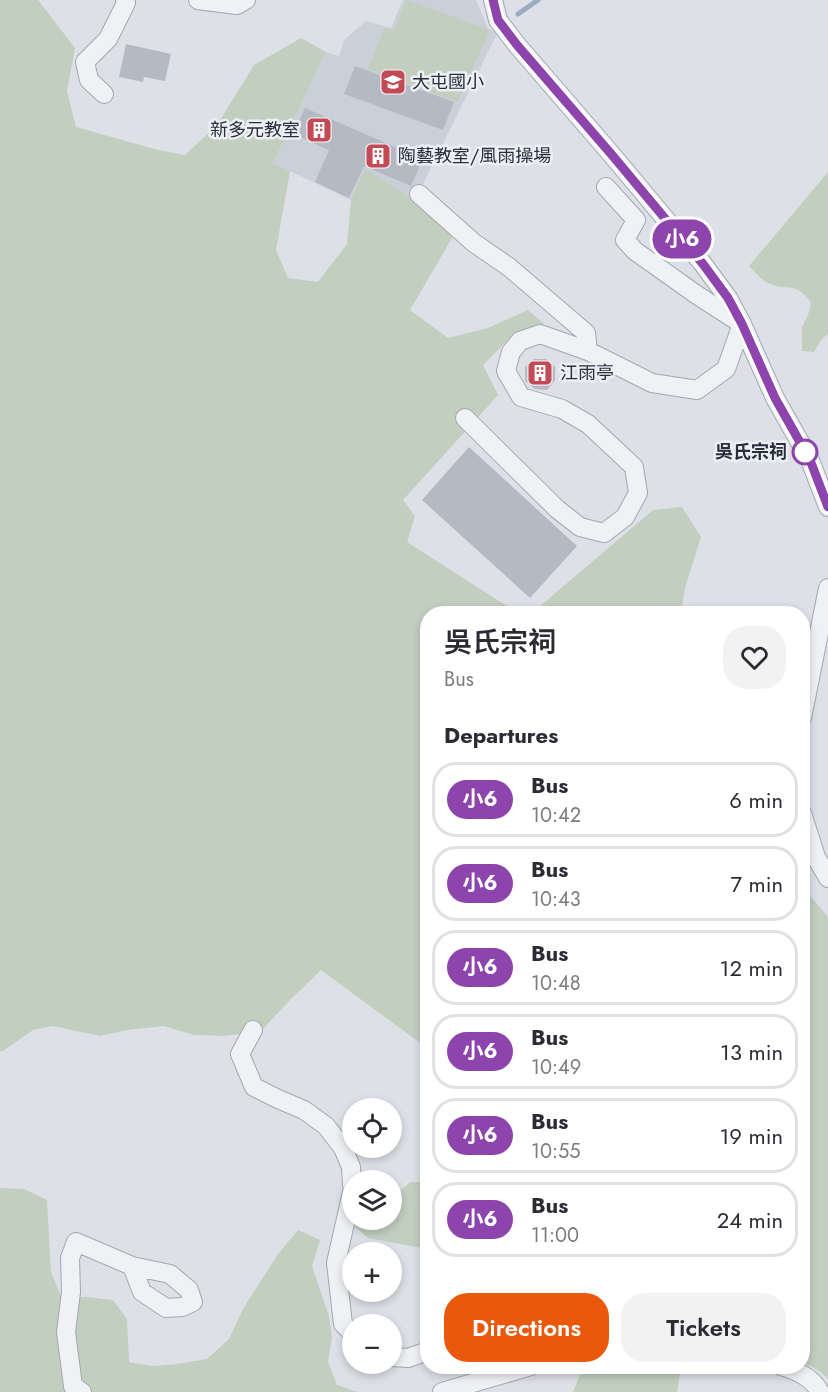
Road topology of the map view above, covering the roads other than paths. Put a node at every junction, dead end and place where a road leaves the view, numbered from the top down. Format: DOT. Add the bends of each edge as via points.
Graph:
graph roads {
  1 [pos="125,0"];
  2 [pos="198,0"];
  3 [pos="246,0"];
  4 [pos="493,0"];
  5 [pos="104,94"];
  6 [pos="606,187"];
  7 [pos="419,194"];
  8 [pos="742,324"];
  9 [pos="588,351"];
  10 [pos="465,418"];
  11 [pos="828,507"];
  12 [pos="828,588"];
  13 [pos="810,678"];
  14 [pos="810,838"];
  15 [pos="828,878"];
  16 [pos="253,1030"];
  17 [pos="351,1170"];
  18 [pos="343,1230"];
  19 [pos="132,1266"];
  20 [pos="342,1315"];
  21 [pos="420,1354"];
  22 [pos="402,1358"];
  23 [pos="504,1374"];
  24 [pos="802,1374"];
  25 [pos="82,1392"];
  26 [pos="442,1392"];
  27 [pos="820,1392"];
  1 -- 5 [label="street" via="108,39 85,62 89,80"];
  2 -- 3 [label="street" via="237,5"];
  4 -- 8 [label="street" via="498,20 517,45 703,264"];
  6 -- 8 [label="street" via="636,220 625,240 635,251"];
  7 -- 9 [label="street" via="586,333"];
  8 -- 9 [label="street" via="726,369 697,390 652,383"];
  8 -- 11 [label="street" via="775,398 810,460"];
  9 -- 10 [label="street" via="540,334 520,341 511,352 506,371 521,397 562,409 588,424 634,468 638,493 625,517 604,533 580,527 557,509"];
  12 -- 13 [label="street"];
  14 -- 15 [label="street"];
  16 -- 17 [label="street" via="240,1054 254,1087 304,1110 326,1126 344,1148"];
  18 -- 20 [label="street" via="336,1263"];
  19 -- 25 [label="street" via="76,1242 70,1258 66,1332 73,1386"];
  21 -- 22 [label="street"];
  23 -- 26 [label="street"];
  24 -- 27 [label="street"];
}
